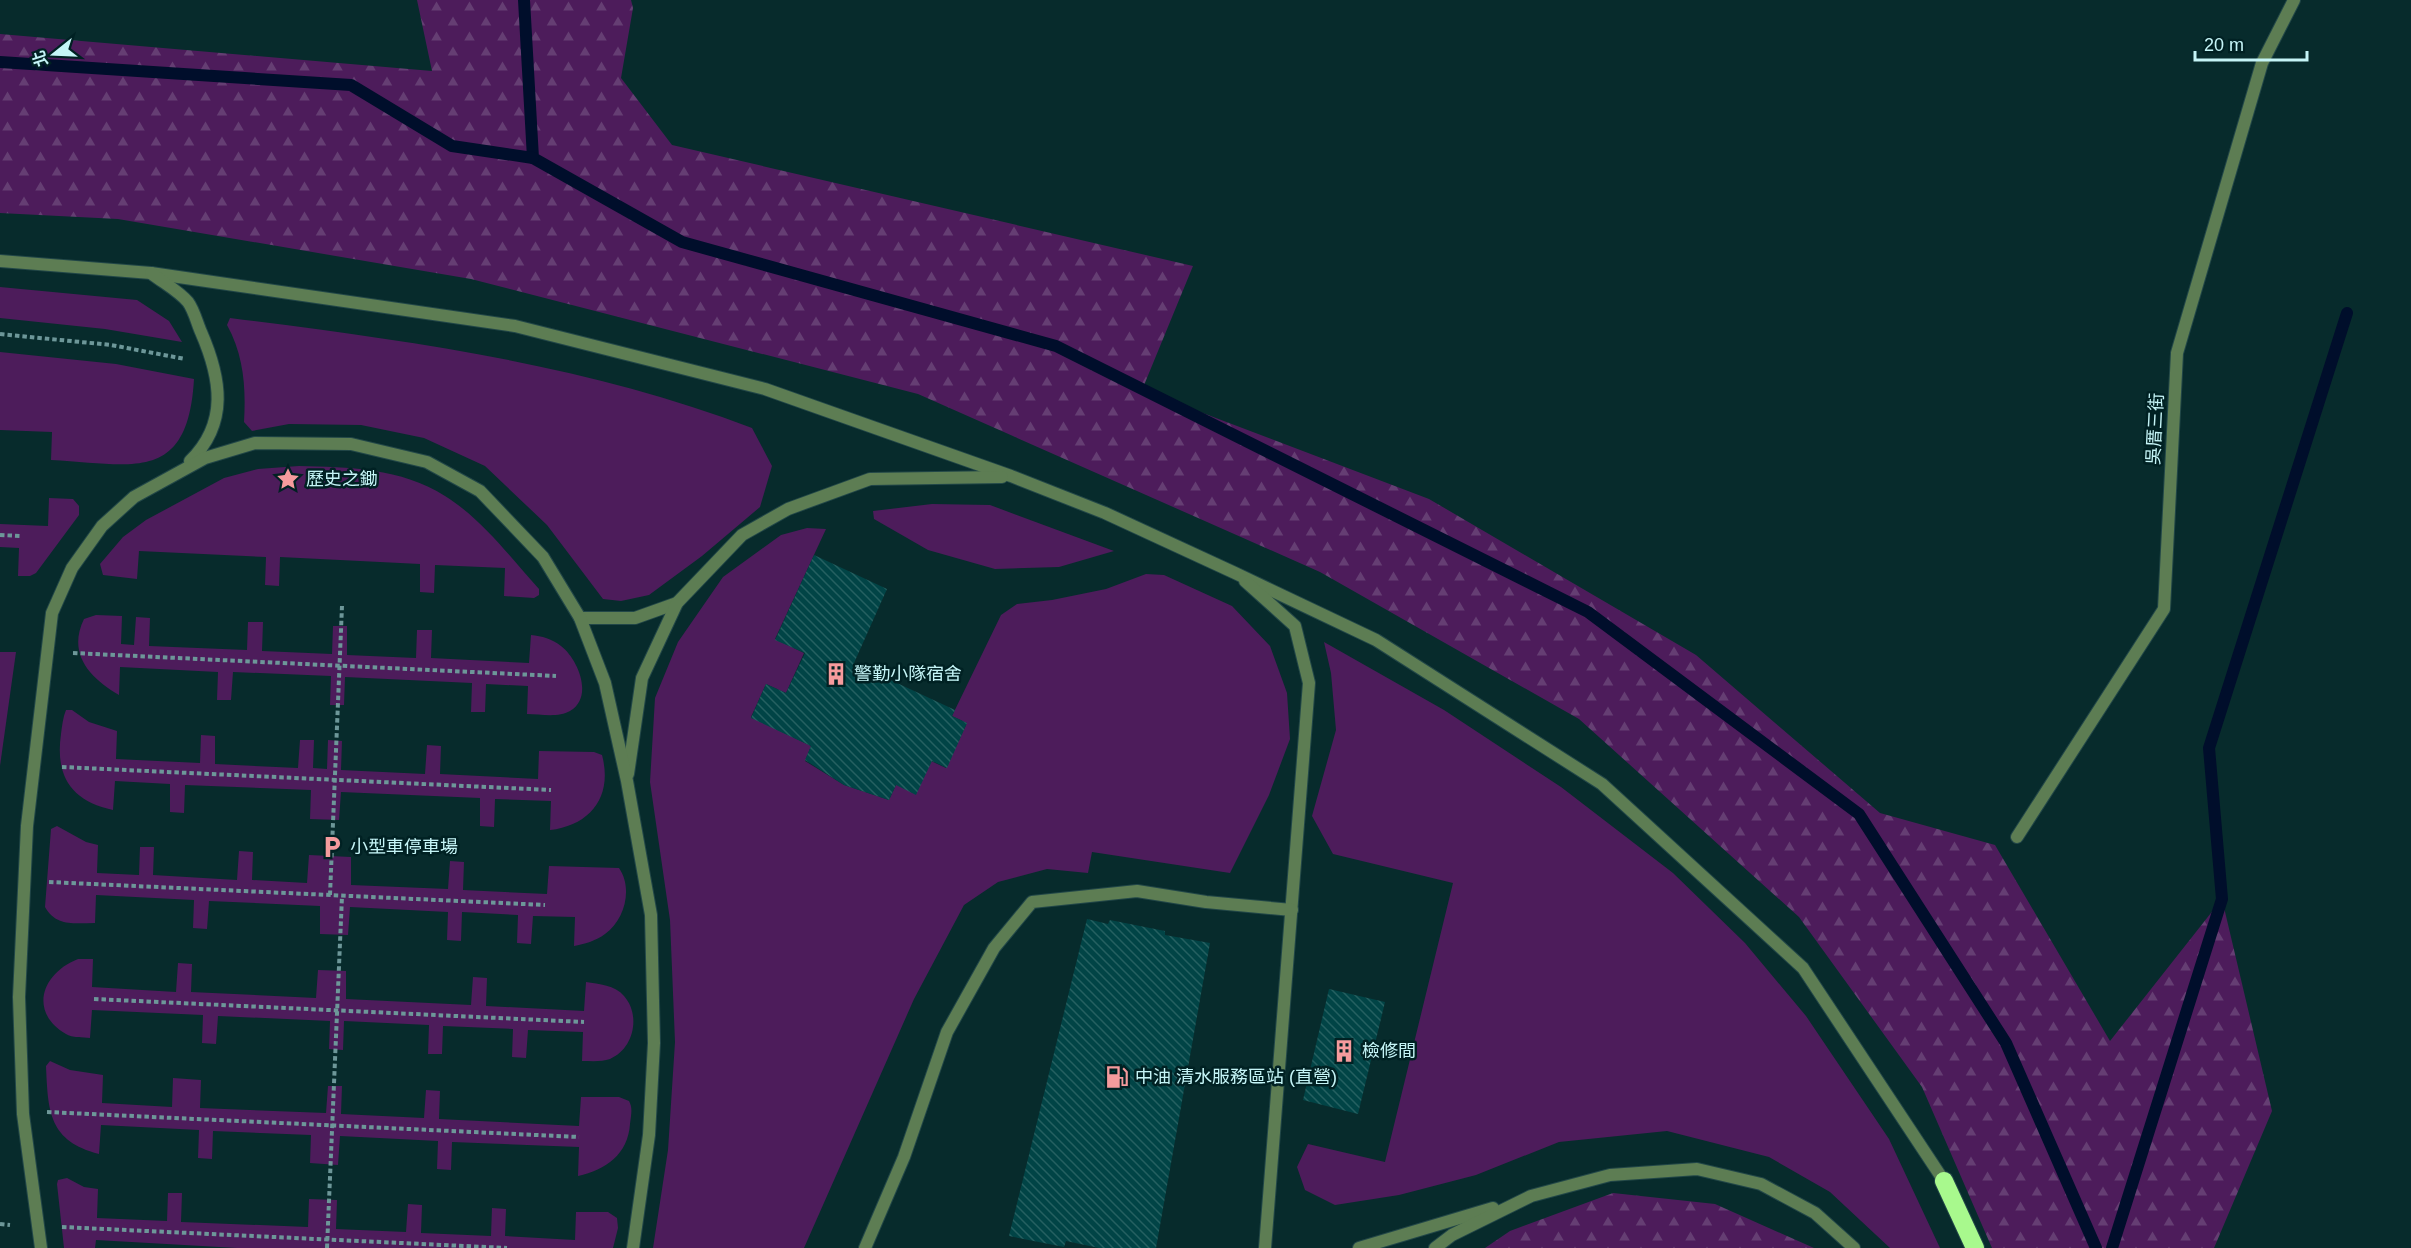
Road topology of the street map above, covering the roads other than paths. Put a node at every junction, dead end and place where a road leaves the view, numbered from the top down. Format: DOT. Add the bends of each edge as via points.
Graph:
graph roads {
  1 [pos="2294,0"];
  2 [pos="0,261"];
  3 [pos="151,273"];
  4 [pos="183,468"];
  5 [pos="1011,476"];
  6 [pos="1235,573"];
  7 [pos="677,603"];
  8 [pos="580,618"];
  9 [pos="627,782"];
  10 [pos="2018,837"];
  11 [pos="1292,910"];
  12 [pos="1944,1181"];
  13 [pos="1531,1196"];
  14 [pos="41,1248"];
  15 [pos="633,1248"];
  16 [pos="865,1248"];
  17 [pos="1265,1248"];
  18 [pos="1359,1248"];
  19 [pos="1435,1248"];
  20 [pos="1854,1248"];
  21 [pos="1960,1248"];
  22 [pos="1975,1248"];
  1 -- 10 [label="street, 吳厝三街" via="2262,63 2177,353 2164,609"];
  2 -- 3 [label="street"];
  3 -- 4 [label="street" via="188,302 219,387 215,423 204,447"];
  3 -- 5 [label="street" via="515,326 765,389"];
  4 -- 8 [label="street" via="255,443 351,444 427,462 480,491 543,557"];
  4 -- 14 [label="street" via="134,497 102,526 68,577 52,613 27,826 19,997 23,1106"];
  5 -- 6 [label="street" via="1105,513"];
  5 -- 7 [label="street" via="870,478 835,490 788,509 742,535"];
  6 -- 11 [label="street" via="1295,627 1309,683"];
  6 -- 12 [label="street" via="1376,640 1602,784 1803,969"];
  7 -- 8 [label="street" via="635,618"];
  7 -- 9 [label="street" via="642,678"];
  8 -- 9 [label="street" via="605,683"];
  9 -- 15 [label="street" via="651,915 654,1043 649,1135"];
  11 -- 16 [label="street" via="1137,891 1032,902 994,948 947,1032 904,1157"];
  11 -- 17 [label="street"];
  12 -- 21 [label="highway"];
  12 -- 22 [label="highway"];
  13 -- 18 [label="street"];
  13 -- 19 [label="street" via="1452,1235"];
  13 -- 20 [label="street" via="1610,1175 1697,1169 1761,1184 1815,1213"];
}
